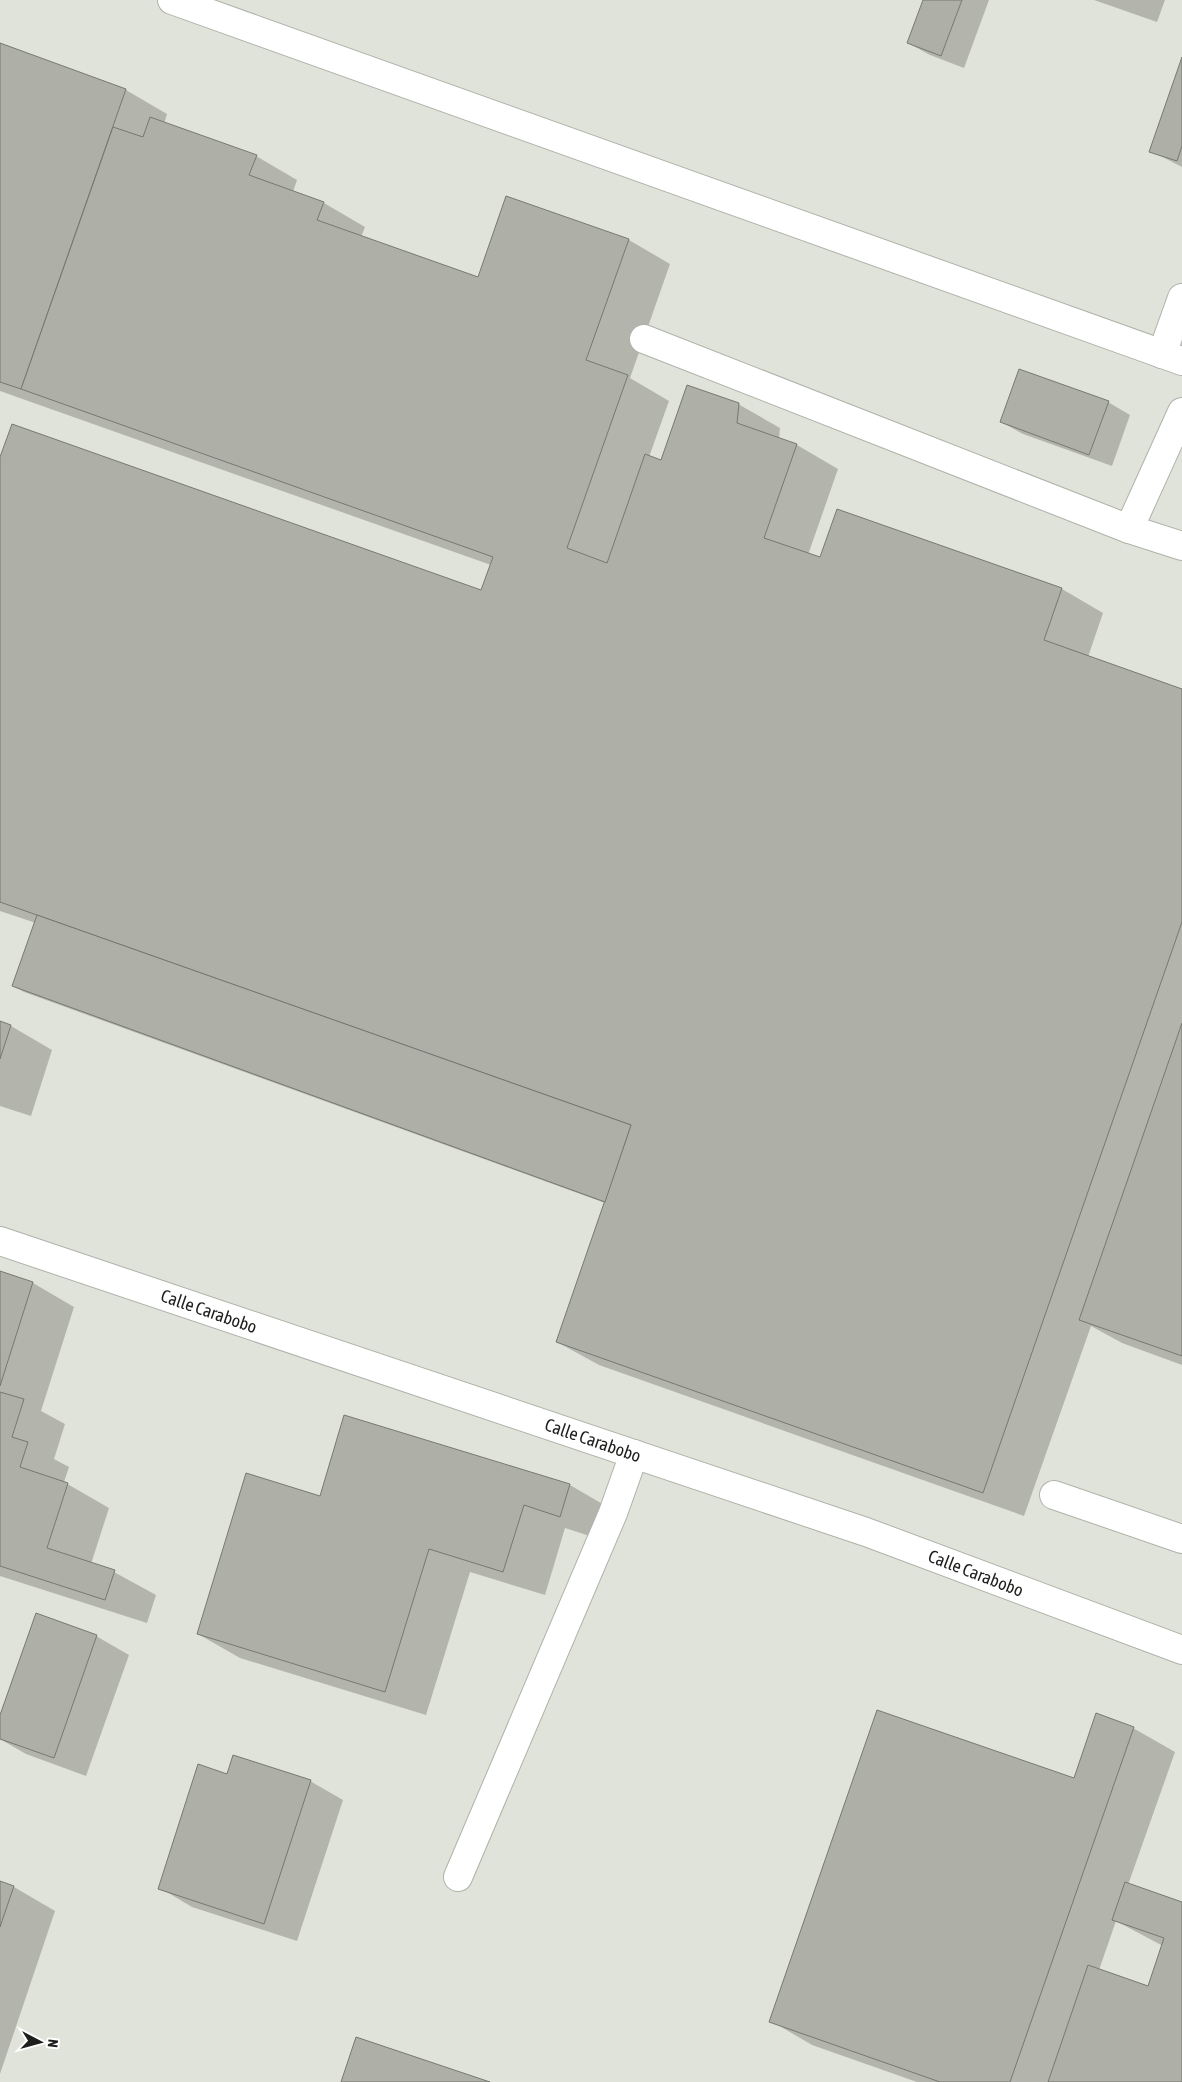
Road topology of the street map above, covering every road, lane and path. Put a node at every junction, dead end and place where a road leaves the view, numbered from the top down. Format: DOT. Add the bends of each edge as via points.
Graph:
graph roads {
  1 [pos="172,0"];
  2 [pos="1182,298"];
  3 [pos="644,339"];
  4 [pos="1172,358"];
  5 [pos="1182,412"];
  6 [pos="1128,529"];
  7 [pos="1182,546"];
  8 [pos="0,1241"];
  9 [pos="634,1454"];
  10 [pos="1054,1495"];
  11 [pos="1182,1540"];
  12 [pos="1182,1650"];
  13 [pos="458,1878"];
  1 -- 4 [label="street"];
  2 -- 4 [label="street"];
  3 -- 6 [label="street"];
  5 -- 6 [label="street"];
  6 -- 7 [label="street"];
  8 -- 9 [label="street, Calle Carabobo"];
  9 -- 12 [label="street, Calle Carabobo" via="866,1532"];
  9 -- 13 [label="street"];
  10 -- 11 [label="street"];
}
